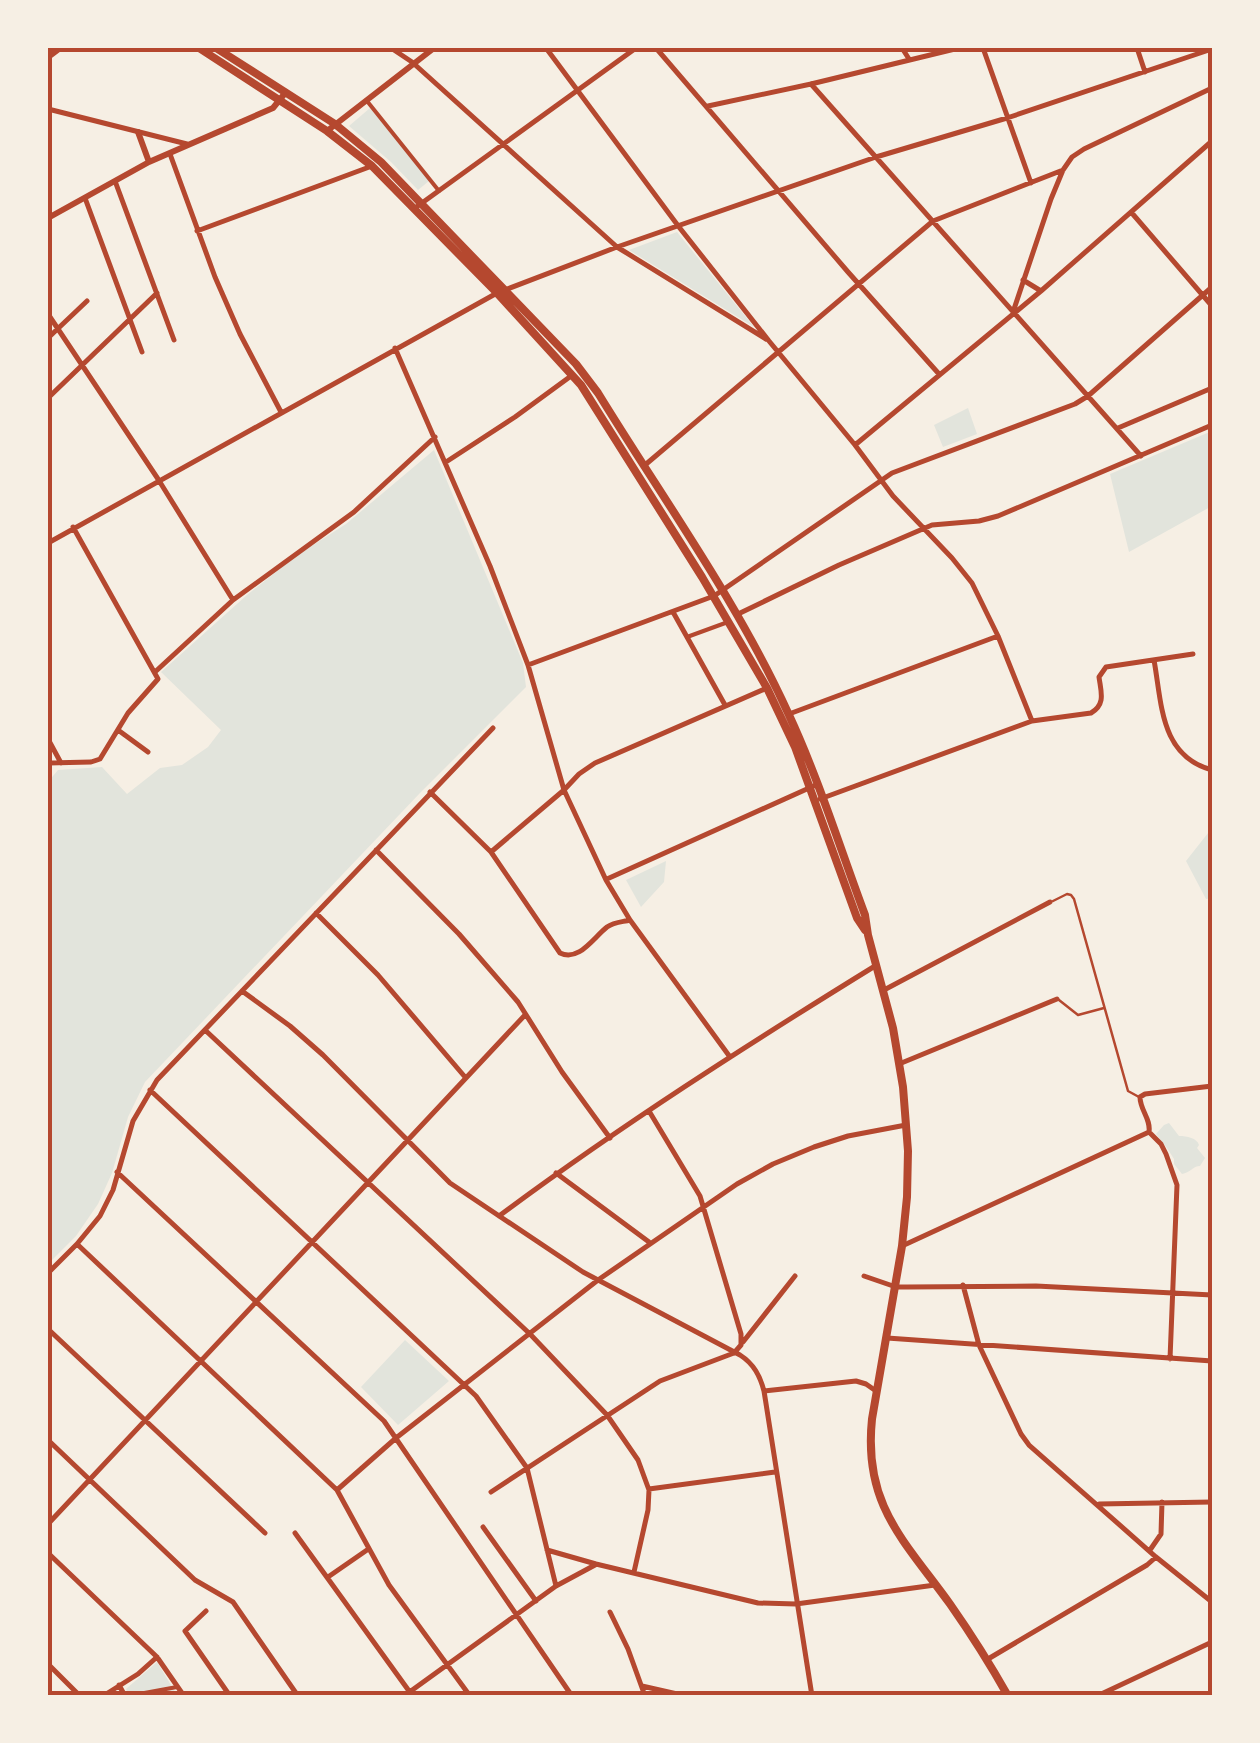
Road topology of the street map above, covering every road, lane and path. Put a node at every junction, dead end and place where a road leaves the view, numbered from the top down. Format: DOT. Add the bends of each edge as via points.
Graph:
graph roads {
  1 [pos="60,48"];
  2 [pos="199,48"];
  3 [pos="216,48"];
  4 [pos="391,48"];
  5 [pos="434,48"];
  6 [pos="546,48"];
  7 [pos="636,48"];
  8 [pos="656,48"];
  9 [pos="902,48"];
  10 [pos="960,48"];
  11 [pos="984,48"];
  12 [pos="1138,48"];
  13 [pos="1212,49"];
  14 [pos="48,57"];
  15 [pos="909,59"];
  16 [pos="412,62"];
  17 [pos="1145,72"];
  18 [pos="811,84"];
  19 [pos="1212,88"];
  20 [pos="576,90"];
  21 [pos="283,96"];
  22 [pos="366,100"];
  23 [pos="708,106"];
  24 [pos="48,109"];
  25 [pos="1007,118"];
  26 [pos="331,128"];
  27 [pos="138,132"];
  28 [pos="1212,141"];
  29 [pos="503,143"];
  30 [pos="188,144"];
  31 [pos="170,152"];
  32 [pos="876,157"];
  33 [pos="149,162"];
  34 [pos="372,166"];
  35 [pos="1063,170"];
  36 [pos="115,181"];
  37 [pos="1031,183"];
  38 [pos="439,191"];
  39 [pos="780,192"];
  40 [pos="85,198"];
  41 [pos="418,206"];
  42 [pos="1131,212"];
  43 [pos="48,218"];
  44 [pos="933,221"];
  45 [pos="679,227"];
  46 [pos="197,231"];
  47 [pos="617,247"];
  48 [pos="1024,280"];
  49 [pos="858,283"];
  50 [pos="1212,288"];
  51 [pos="507,290"];
  52 [pos="1041,291"];
  53 [pos="157,293"];
  54 [pos="497,293"];
  55 [pos="1204,295"];
  56 [pos="87,301"];
  57 [pos="1212,306"];
  58 [pos="1013,312"];
  59 [pos="48,314"];
  60 [pos="130,320"];
  61 [pos="57,329"];
  62 [pos="48,338"];
  63 [pos="174,340"];
  64 [pos="769,341"];
  65 [pos="395,348"];
  66 [pos="142,352"];
  67 [pos="778,352"];
  68 [pos="82,365"];
  69 [pos="573,374"];
  70 [pos="939,374"];
  71 [pos="1212,388"];
  72 [pos="1088,396"];
  73 [pos="48,398"];
  74 [pos="281,412"];
  75 [pos="1212,425"];
  76 [pos="1118,428"];
  77 [pos="435,437"];
  78 [pos="856,445"];
  79 [pos="1142,456"];
  80 [pos="446,462"];
  81 [pos="644,466"];
  82 [pos="158,479"];
  83 [pos="881,480"];
  84 [pos="74,527"];
  85 [pos="924,529"];
  86 [pos="48,542"];
  87 [pos="718,594"];
  88 [pos="233,600"];
  89 [pos="673,612"];
  90 [pos="732,618"];
  91 [pos="998,636"];
  92 [pos="687,638"];
  93 [pos="1194,654"];
  94 [pos="1154,660"];
  95 [pos="528,665"];
  96 [pos="155,672"];
  97 [pos="767,688"];
  98 [pos="726,705"];
  99 [pos="789,714"];
  100 [pos="1032,721"];
  101 [pos="493,728"];
  102 [pos="118,730"];
  103 [pos="48,739"];
  104 [pos="148,752"];
  105 [pos="48,763"];
  106 [pos="61,763"];
  107 [pos="1212,770"];
  108 [pos="814,785"];
  109 [pos="564,790"];
  110 [pos="430,792"];
  111 [pos="819,799"];
  112 [pos="375,850"];
  113 [pos="491,852"];
  114 [pos="606,880"];
  115 [pos="1050,902"];
  116 [pos="316,913"];
  117 [pos="630,920"];
  118 [pos="877,964"];
  119 [pos="884,990"];
  120 [pos="242,991"];
  121 [pos="1057,998"];
  122 [pos="1104,1008"];
  123 [pos="525,1015"];
  124 [pos="204,1030"];
  125 [pos="730,1057"];
  126 [pos="899,1064"];
  127 [pos="465,1078"];
  128 [pos="1212,1086"];
  129 [pos="150,1090"];
  130 [pos="1140,1097"];
  131 [pos="649,1110"];
  132 [pos="906,1125"];
  133 [pos="1149,1132"];
  134 [pos="610,1138"];
  135 [pos="406,1141"];
  136 [pos="117,1172"];
  137 [pos="556,1174"];
  138 [pos="368,1182"];
  139 [pos="704,1206"];
  140 [pos="499,1216"];
  141 [pos="312,1242"];
  142 [pos="650,1242"];
  143 [pos="77,1244"];
  144 [pos="902,1246"];
  145 [pos="48,1272"];
  146 [pos="795,1276"];
  147 [pos="864,1276"];
  148 [pos="598,1280"];
  149 [pos="963,1286"];
  150 [pos="896,1287"];
  151 [pos="1173,1294"];
  152 [pos="1212,1295"];
  153 [pos="257,1302"];
  154 [pos="48,1329"];
  155 [pos="530,1334"];
  156 [pos="887,1338"];
  157 [pos="741,1345"];
  158 [pos="979,1346"];
  159 [pos="734,1353"];
  160 [pos="1170,1359"];
  161 [pos="201,1360"];
  162 [pos="1212,1361"];
  163 [pos="465,1384"];
  164 [pos="764,1391"];
  165 [pos="876,1391"];
  166 [pos="607,1416"];
  167 [pos="146,1420"];
  168 [pos="396,1438"];
  169 [pos="48,1440"];
  170 [pos="526,1468"];
  171 [pos="775,1472"];
  172 [pos="90,1480"];
  173 [pos="338,1490"];
  174 [pos="649,1490"];
  175 [pos="491,1492"];
  176 [pos="1162,1502"];
  177 [pos="1212,1502"];
  178 [pos="1096,1504"];
  179 [pos="48,1524"];
  180 [pos="482,1527"];
  181 [pos="295,1532"];
  182 [pos="265,1533"];
  183 [pos="368,1549"];
  184 [pos="547,1550"];
  185 [pos="1150,1551"];
  186 [pos="48,1552"];
  187 [pos="1156,1557"];
  188 [pos="596,1564"];
  189 [pos="634,1572"];
  190 [pos="927,1574"];
  191 [pos="328,1577"];
  192 [pos="936,1585"];
  193 [pos="556,1586"];
  194 [pos="912,1589"];
  195 [pos="536,1601"];
  196 [pos="1212,1602"];
  197 [pos="796,1604"];
  198 [pos="206,1612"];
  199 [pos="610,1612"];
  200 [pos="518,1614"];
  201 [pos="1212,1642"];
  202 [pos="157,1657"];
  203 [pos="988,1659"];
  204 [pos="48,1664"];
  205 [pos="448,1664"];
  206 [pos="119,1685"];
  207 [pos="642,1686"];
  208 [pos="177,1687"];
  209 [pos="154,1693"];
  210 [pos="407,1693"];
  211 [pos="1005,1695"];
  212 [pos="80,1696"];
  213 [pos="103,1696"];
  214 [pos="127,1696"];
  215 [pos="184,1696"];
  216 [pos="230,1696"];
  217 [pos="298,1696"];
  218 [pos="470,1696"];
  219 [pos="572,1696"];
  220 [pos="645,1696"];
  221 [pos="686,1696"];
  222 [pos="812,1696"];
  223 [pos="1097,1696"];
  1 -- 14 [label="street"];
  2 -- 21 [label="main road"];
  3 -- 21 [label="main road"];
  4 -- 16 [label="street"];
  5 -- 16 [label="street"];
  6 -- 20 [label="street"];
  7 -- 20 [label="street"];
  8 -- 23 [label="street"];
  9 -- 15 [label="street"];
  10 -- 15 [label="street"];
  11 -- 25 [label="street"];
  12 -- 17 [label="street"];
  13 -- 17 [label="street"];
  15 -- 18 [label="street"];
  16 -- 22 [label="street"];
  16 -- 29 [label="street"];
  17 -- 25 [label="street"];
  18 -- 23 [label="street"];
  18 -- 32 [label="street"];
  19 -- 35 [label="street" via="1084,148"];
  20 -- 29 [label="street"];
  20 -- 45 [label="street"];
  21 -- 26 [label="main road"];
  21 -- 30 [label="street" via="273,108"];
  22 -- 26 [label="street"];
  22 -- 38 [label="street"];
  23 -- 39 [label="street"];
  24 -- 27 [label="street"];
  25 -- 32 [label="street"];
  25 -- 37 [label="street"];
  26 -- 34 [label="main road"];
  26 -- 41 [label="main road" via="381,162"];
  27 -- 30 [label="street"];
  27 -- 33 [label="street"];
  28 -- 42 [label="street"];
  29 -- 38 [label="street"];
  29 -- 47 [label="street"];
  30 -- 31 [label="street"];
  31 -- 33 [label="street"];
  31 -- 46 [label="street"];
  32 -- 39 [label="street"];
  32 -- 44 [label="street"];
  33 -- 36 [label="street"];
  34 -- 41 [label="main road"];
  34 -- 46 [label="street"];
  35 -- 37 [label="street"];
  35 -- 48 [label="street"];
  36 -- 40 [label="street"];
  36 -- 53 [label="street"];
  37 -- 44 [label="street"];
  38 -- 41 [label="street"];
  39 -- 45 [label="street"];
  39 -- 49 [label="street"];
  40 -- 43 [label="street"];
  40 -- 60 [label="street"];
  41 -- 51 [label="main road"];
  41 -- 54 [label="main road"];
  42 -- 52 [label="street"];
  42 -- 55 [label="street"];
  44 -- 49 [label="street"];
  44 -- 58 [label="street"];
  45 -- 47 [label="street"];
  45 -- 64 [label="street"];
  46 -- 74 [label="street"];
  47 -- 51 [label="street"];
  47 -- 64 [label="street"];
  48 -- 52 [label="street"];
  48 -- 58 [label="street"];
  49 -- 67 [label="street"];
  49 -- 70 [label="street"];
  50 -- 55 [label="street"];
  51 -- 54 [label="street"];
  51 -- 81 [label="main road" via="588,379"];
  52 -- 58 [label="street"];
  53 -- 60 [label="street"];
  53 -- 63 [label="street"];
  54 -- 65 [label="street"];
  54 -- 69 [label="main road"];
  55 -- 57 [label="street"];
  55 -- 72 [label="street"];
  56 -- 61 [label="street"];
  58 -- 70 [label="street"];
  58 -- 72 [label="street"];
  59 -- 61 [label="street"];
  60 -- 66 [label="street"];
  60 -- 68 [label="street"];
  61 -- 62 [label="street"];
  61 -- 68 [label="street"];
  64 -- 67 [label="street"];
  65 -- 74 [label="street"];
  65 -- 77 [label="street"];
  67 -- 78 [label="street"];
  67 -- 81 [label="street"];
  68 -- 73 [label="street"];
  68 -- 82 [label="street"];
  69 -- 80 [label="street"];
  69 -- 87 [label="main road"];
  70 -- 78 [label="street"];
  71 -- 76 [label="street"];
  72 -- 76 [label="street"];
  72 -- 83 [label="street"];
  74 -- 82 [label="street"];
  75 -- 79 [label="street"];
  76 -- 79 [label="street"];
  77 -- 80 [label="street"];
  77 -- 88 [label="street" via="354,512"];
  78 -- 83 [label="street"];
  79 -- 85 [label="street" via="998,516"];
  80 -- 95 [label="street"];
  81 -- 87 [label="main road"];
  82 -- 84 [label="street"];
  82 -- 88 [label="street"];
  83 -- 85 [label="street"];
  83 -- 87 [label="street"];
  84 -- 86 [label="street"];
  84 -- 96 [label="street"];
  85 -- 90 [label="street"];
  85 -- 91 [label="street" via="972,583"];
  87 -- 89 [label="street"];
  87 -- 90 [label="main road"];
  88 -- 96 [label="street"];
  89 -- 92 [label="street"];
  89 -- 95 [label="street"];
  90 -- 92 [label="street"];
  90 -- 97 [label="main road"];
  90 -- 99 [label="main road"];
  91 -- 99 [label="street"];
  91 -- 100 [label="street"];
  92 -- 98 [label="street"];
  93 -- 94 [label="street"];
  94 -- 100 [label="street" via="1106,668 1099,677 1102,701 1091,713"];
  94 -- 107 [label="street" via="1168,733 1187,758"];
  95 -- 109 [label="street"];
  96 -- 102 [label="street" via="158,680"];
  97 -- 98 [label="street"];
  97 -- 108 [label="main road"];
  98 -- 109 [label="street" via="595,764"];
  99 -- 108 [label="main road"];
  100 -- 111 [label="street"];
  101 -- 110 [label="street"];
  102 -- 104 [label="street"];
  102 -- 106 [label="street" via="100,759"];
  103 -- 106 [label="street"];
  105 -- 106 [label="street"];
  108 -- 111 [label="main road"];
  108 -- 114 [label="street"];
  109 -- 113 [label="street"];
  109 -- 114 [label="street"];
  110 -- 112 [label="street"];
  110 -- 113 [label="street"];
  111 -- 118 [label="main road"];
  112 -- 116 [label="street"];
  112 -- 123 [label="street" via="459,934"];
  113 -- 117 [label="street" via="560,953 575,954 610,924"];
  114 -- 117 [label="street"];
  115 -- 119 [label="street"];
  115 -- 122 [label="lane" via="1066,894 1074,898"];
  116 -- 120 [label="street"];
  116 -- 127 [label="street"];
  117 -- 125 [label="street"];
  118 -- 119 [label="main road"];
  118 -- 125 [label="street"];
  119 -- 126 [label="main road"];
  120 -- 124 [label="street"];
  120 -- 135 [label="street" via="323,1054"];
  121 -- 122 [label="lane" via="1078,1015"];
  121 -- 126 [label="street"];
  122 -- 130 [label="lane" via="1128,1091"];
  123 -- 127 [label="street"];
  123 -- 134 [label="street"];
  124 -- 129 [label="street"];
  124 -- 138 [label="street"];
  125 -- 131 [label="street"];
  126 -- 132 [label="main road"];
  127 -- 135 [label="street"];
  128 -- 130 [label="street"];
  129 -- 136 [label="street"];
  129 -- 141 [label="street"];
  130 -- 133 [label="street"];
  131 -- 134 [label="street"];
  131 -- 139 [label="street"];
  132 -- 139 [label="street" via="814,1146 754,1173"];
  132 -- 144 [label="main road"];
  133 -- 144 [label="street"];
  133 -- 151 [label="street" via="1161,1144 1177,1185"];
  134 -- 137 [label="street"];
  135 -- 138 [label="street"];
  135 -- 140 [label="street" via="450,1183"];
  136 -- 143 [label="street" via="100,1216"];
  136 -- 153 [label="street"];
  137 -- 140 [label="street"];
  137 -- 142 [label="street"];
  138 -- 141 [label="street"];
  138 -- 155 [label="street"];
  139 -- 142 [label="street"];
  139 -- 157 [label="street"];
  140 -- 148 [label="street"];
  141 -- 153 [label="street"];
  141 -- 163 [label="street"];
  142 -- 148 [label="street"];
  143 -- 145 [label="street"];
  143 -- 161 [label="street"];
  144 -- 150 [label="main road"];
  146 -- 157 [label="street"];
  147 -- 150 [label="street"];
  148 -- 155 [label="street"];
  148 -- 159 [label="street"];
  149 -- 150 [label="street"];
  149 -- 151 [label="street"];
  149 -- 158 [label="street"];
  150 -- 156 [label="main road"];
  151 -- 152 [label="street"];
  151 -- 160 [label="street"];
  153 -- 161 [label="street"];
  153 -- 168 [label="street"];
  154 -- 167 [label="street"];
  155 -- 163 [label="street"];
  155 -- 166 [label="street"];
  156 -- 158 [label="street"];
  156 -- 165 [label="main road"];
  157 -- 159 [label="street"];
  158 -- 160 [label="street"];
  158 -- 178 [label="street" via="1029,1445"];
  159 -- 164 [label="street" via="760,1376"];
  159 -- 166 [label="street" via="660,1381"];
  160 -- 162 [label="street"];
  161 -- 167 [label="street"];
  161 -- 173 [label="street"];
  163 -- 168 [label="street"];
  163 -- 170 [label="street"];
  164 -- 165 [label="street" via="856,1381"];
  164 -- 171 [label="street"];
  165 -- 190 [label="main road" via="874,1482 900,1538"];
  166 -- 170 [label="street"];
  166 -- 174 [label="street" via="638,1460"];
  167 -- 172 [label="street"];
  167 -- 182 [label="street"];
  168 -- 173 [label="street"];
  168 -- 200 [label="street"];
  169 -- 172 [label="street"];
  170 -- 175 [label="street"];
  170 -- 184 [label="street"];
  171 -- 174 [label="street"];
  171 -- 197 [label="street"];
  172 -- 179 [label="street"];
  172 -- 217 [label="street" via="195,1580 226,1596"];
  173 -- 183 [label="street"];
  174 -- 189 [label="street"];
  176 -- 177 [label="street"];
  176 -- 178 [label="street"];
  176 -- 185 [label="street" via="1161,1534"];
  178 -- 185 [label="street"];
  180 -- 195 [label="street"];
  181 -- 191 [label="street"];
  183 -- 191 [label="street"];
  183 -- 205 [label="street"];
  184 -- 188 [label="street"];
  184 -- 193 [label="street"];
  185 -- 187 [label="street"];
  186 -- 202 [label="street"];
  187 -- 196 [label="street"];
  187 -- 203 [label="street"];
  188 -- 189 [label="street"];
  188 -- 193 [label="street"];
  189 -- 197 [label="street" via="758,1603"];
  190 -- 192 [label="main road"];
  190 -- 194 [label="street"];
  191 -- 210 [label="street"];
  192 -- 194 [label="street"];
  192 -- 203 [label="main road"];
  193 -- 195 [label="street"];
  194 -- 197 [label="street"];
  195 -- 200 [label="street"];
  197 -- 222 [label="street"];
  198 -- 216 [label="street" via="185,1630"];
  199 -- 207 [label="street"];
  200 -- 205 [label="street"];
  200 -- 219 [label="street"];
  201 -- 223 [label="street"];
  202 -- 206 [label="street"];
  202 -- 208 [label="street"];
  203 -- 211 [label="main road"];
  204 -- 212 [label="street"];
  205 -- 210 [label="street"];
  205 -- 218 [label="street"];
  206 -- 213 [label="street"];
  206 -- 214 [label="street"];
  207 -- 220 [label="street"];
  207 -- 221 [label="street"];
  208 -- 209 [label="street"];
  208 -- 215 [label="street"];
  209 -- 214 [label="street"];
}
